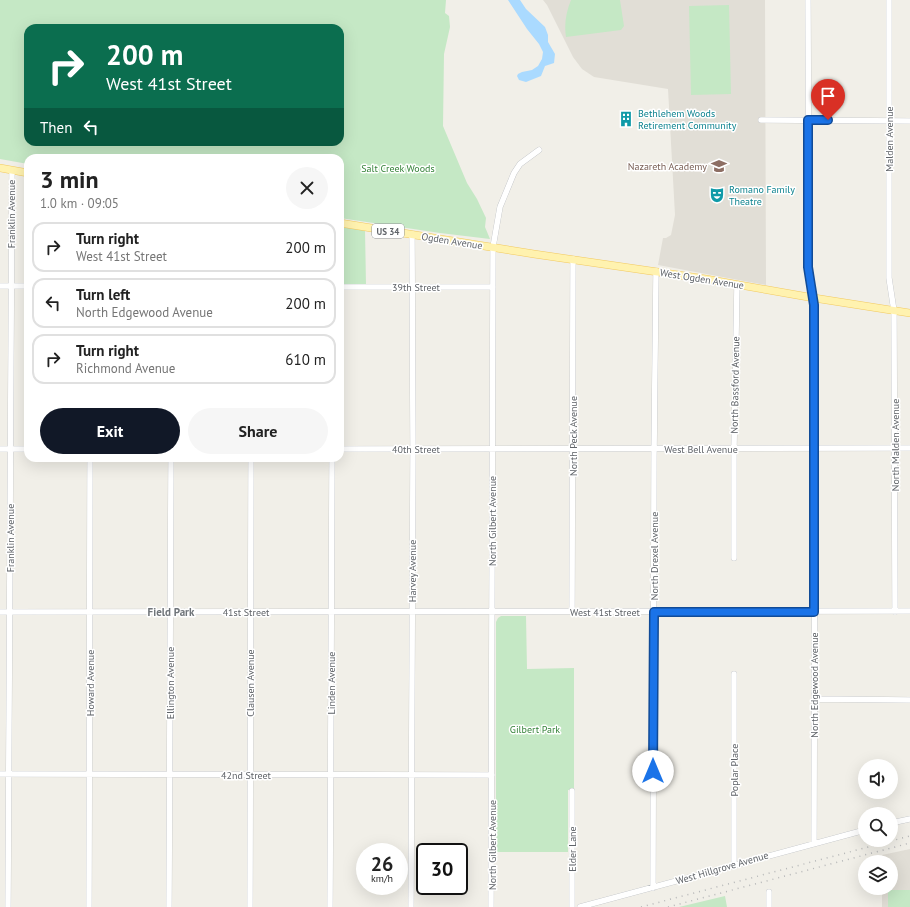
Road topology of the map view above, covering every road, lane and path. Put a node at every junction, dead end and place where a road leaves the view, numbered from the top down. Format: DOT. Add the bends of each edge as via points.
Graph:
graph roads {
  1 [pos="808,0"];
  2 [pos="889,0"];
  3 [pos="761,120"];
  4 [pos="808,120"];
  5 [pos="889,121"];
  6 [pos="910,121"];
  7 [pos="539,150"];
  8 [pos="0,168"];
  9 [pos="12,170"];
  10 [pos="24,172"];
  11 [pos="344,224"];
  12 [pos="412,234"];
  13 [pos="493,248"];
  14 [pos="573,260"];
  15 [pos="656,272"];
  16 [pos="889,278"];
  17 [pos="737,284"];
  18 [pos="0,286"];
  19 [pos="11,286"];
  20 [pos="24,286"];
  21 [pos="344,286"];
  22 [pos="413,287"];
  23 [pos="493,287"];
  24 [pos="814,298"];
  25 [pos="894,311"];
  26 [pos="910,313"];
  27 [pos="11,448"];
  28 [pos="654,448"];
  29 [pos="734,448"];
  30 [pos="895,448"];
  31 [pos="910,448"];
  32 [pos="0,449"];
  33 [pos="24,449"];
  34 [pos="344,449"];
  35 [pos="413,449"];
  36 [pos="573,449"];
  37 [pos="815,449"];
  38 [pos="493,450"];
  39 [pos="90,462"];
  40 [pos="171,462"];
  41 [pos="251,462"];
  42 [pos="332,462"];
  43 [pos="734,558"];
  44 [pos="0,612"];
  45 [pos="9,612"];
  46 [pos="90,612"];
  47 [pos="170,612"];
  48 [pos="251,612"];
  49 [pos="331,612"];
  50 [pos="412,612"];
  51 [pos="492,612"];
  52 [pos="572,612"];
  53 [pos="654,612"];
  54 [pos="814,612"];
  55 [pos="895,612"];
  56 [pos="910,612"];
  57 [pos="734,674"];
  58 [pos="814,699"];
  59 [pos="910,700"];
  60 [pos="0,774"];
  61 [pos="9,774"];
  62 [pos="170,774"];
  63 [pos="330,774"];
  64 [pos="89,775"];
  65 [pos="250,775"];
  66 [pos="411,775"];
  67 [pos="492,775"];
  68 [pos="572,791"];
  69 [pos="910,819"];
  70 [pos="898,822"];
  71 [pos="858,832"];
  72 [pos="814,843"];
  73 [pos="734,865"];
  74 [pos="654,888"];
  75 [pos="769,892"];
  76 [pos="8,907"];
  77 [pos="88,907"];
  78 [pos="169,907"];
  79 [pos="250,907"];
  80 [pos="330,907"];
  81 [pos="411,907"];
  82 [pos="491,907"];
  83 [pos="572,907"];
  84 [pos="580,907"];
  85 [pos="769,907"];
  1 -- 4 [label="street, North Edgewood Avenue"];
  2 -- 5 [label="street, Malden Avenue"];
  3 -- 4 [label="street"];
  4 -- 5 [label="street"];
  4 -- 24 [label="street, North Edgewood Avenue" via="808,267"];
  5 -- 6 [label="street"];
  5 -- 16 [label="street, Malden Avenue"];
  7 -- 13 [label="street, North Gilbert Avenue" via="520,164 514,173 500,207"];
  8 -- 9 [label="main road"];
  9 -- 10 [label="main road"];
  9 -- 19 [label="street, Franklin Avenue"];
  11 -- 12 [label="main road, Ogden Avenue / US 34"];
  12 -- 13 [label="main road, Ogden Avenue / US 34"];
  12 -- 22 [label="street, Harvey Avenue"];
  13 -- 14 [label="main road, West Ogden Avenue / US 34"];
  13 -- 23 [label="street, North Gilbert Avenue"];
  14 -- 15 [label="main road, West Ogden Avenue / US 34"];
  14 -- 36 [label="street, North Peck Avenue"];
  15 -- 17 [label="main road, West Ogden Avenue / US 34"];
  15 -- 28 [label="street, North Drexel Avenue"];
  16 -- 25 [label="street, North Malden Avenue"];
  17 -- 24 [label="main road, West Ogden Avenue / US 34"];
  17 -- 29 [label="street, North Bassford Avenue"];
  18 -- 19 [label="street"];
  19 -- 20 [label="street"];
  19 -- 27 [label="street, Franklin Avenue"];
  21 -- 22 [label="street, 39th Street"];
  22 -- 23 [label="street, 39th Street"];
  22 -- 35 [label="street, Harvey Avenue"];
  23 -- 38 [label="street, North Gilbert Avenue"];
  24 -- 25 [label="main road, West Ogden Avenue / US 34"];
  24 -- 37 [label="street, North Edgewood Avenue"];
  25 -- 26 [label="main road, West Ogden Avenue / US 34"];
  25 -- 30 [label="street, North Malden Avenue"];
  27 -- 32 [label="street"];
  27 -- 33 [label="street"];
  27 -- 45 [label="street, Franklin Avenue"];
  28 -- 29 [label="street, West Bell Avenue"];
  28 -- 36 [label="street, West Bell Avenue"];
  28 -- 53 [label="street, North Drexel Avenue"];
  29 -- 37 [label="street, West Bell Avenue"];
  29 -- 43 [label="street, North Bassford Avenue"];
  30 -- 31 [label="street, West Bell Avenue"];
  30 -- 37 [label="street, West Bell Avenue"];
  30 -- 55 [label="street, North Malden Avenue"];
  34 -- 35 [label="street, 40th Street"];
  35 -- 38 [label="street, 40th Street"];
  35 -- 50 [label="street, Harvey Avenue"];
  36 -- 38 [label="street, West Bell Avenue"];
  36 -- 52 [label="street, North Peck Avenue"];
  37 -- 54 [label="street, North Edgewood Avenue"];
  38 -- 51 [label="street, North Gilbert Avenue"];
  39 -- 46 [label="street, Howard Avenue"];
  40 -- 47 [label="street, Ellington Avenue"];
  41 -- 48 [label="street, Clausen Avenue"];
  42 -- 49 [label="street, Linden Avenue"];
  44 -- 45 [label="street, 41st Street"];
  45 -- 46 [label="street, 41st Street"];
  45 -- 61 [label="street, Franklin Avenue"];
  46 -- 47 [label="street, 41st Street"];
  46 -- 64 [label="street, Howard Avenue"];
  47 -- 48 [label="street, 41st Street"];
  47 -- 62 [label="street, Ellington Avenue"];
  48 -- 49 [label="street, 41st Street"];
  48 -- 65 [label="street, Clausen Avenue"];
  49 -- 50 [label="street, 41st Street"];
  49 -- 63 [label="street, Linden Avenue"];
  50 -- 51 [label="street, 41st Street"];
  50 -- 66 [label="street, Harvey Avenue"];
  51 -- 52 [label="street, West 41st Street"];
  51 -- 67 [label="street, North Gilbert Avenue"];
  52 -- 53 [label="street, West 41st Street"];
  53 -- 54 [label="street, West 41st Street"];
  53 -- 74 [label="street, North Drexel Avenue"];
  54 -- 55 [label="street, West 41st Street"];
  54 -- 58 [label="street, North Edgewood Avenue"];
  55 -- 56 [label="street, West 41st Street"];
  57 -- 73 [label="street, Poplar Place"];
  58 -- 59 [label="street"];
  58 -- 72 [label="street, North Edgewood Avenue"];
  60 -- 61 [label="street, 42nd Street"];
  61 -- 64 [label="street, 42nd Street"];
  61 -- 76 [label="street, Franklin Avenue"];
  62 -- 64 [label="street, 42nd Street"];
  62 -- 65 [label="street, 42nd Street"];
  62 -- 78 [label="street, Ellington Avenue"];
  63 -- 65 [label="street, 42nd Street"];
  63 -- 66 [label="street, 42nd Street"];
  63 -- 80 [label="street, Linden Avenue"];
  64 -- 77 [label="street, Howard Avenue"];
  65 -- 79 [label="street, Clausen Avenue"];
  66 -- 67 [label="street, 42nd Street"];
  66 -- 81 [label="street, Harvey Avenue"];
  67 -- 82 [label="street, North Gilbert Avenue"];
  68 -- 83 [label="street, Elder Lane"];
  69 -- 70 [label="street"];
  71 -- 72 [label="street, West Hillgrove Avenue"];
  72 -- 73 [label="street, West Hillgrove Avenue"];
  73 -- 74 [label="street, West Hillgrove Avenue"];
  74 -- 84 [label="street, West Hillgrove Avenue"];
  75 -- 85 [label="street"];
}
